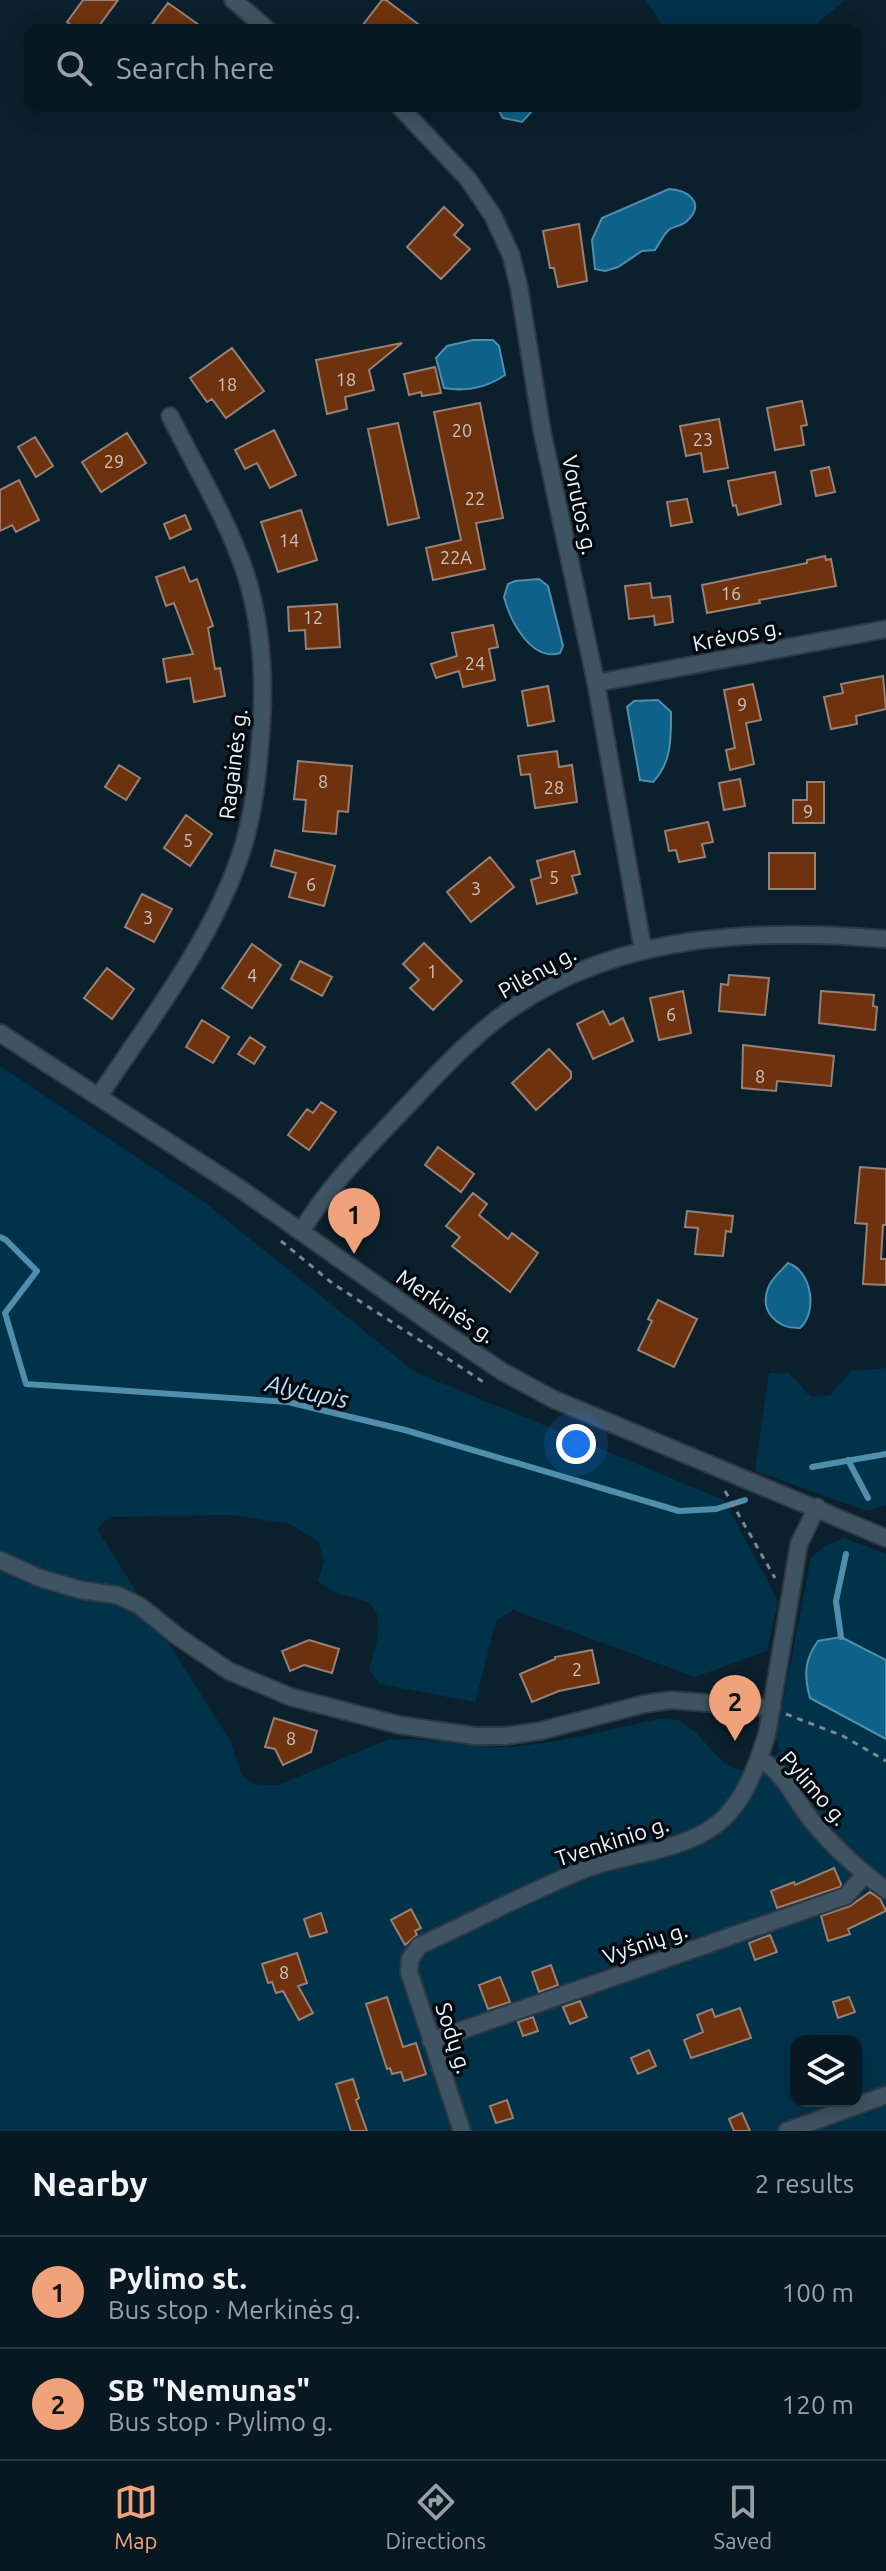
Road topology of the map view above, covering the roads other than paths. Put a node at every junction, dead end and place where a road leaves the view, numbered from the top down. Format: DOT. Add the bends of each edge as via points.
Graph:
graph roads {
  1 [pos="233,0"];
  2 [pos="261,24"];
  3 [pos="405,112"];
  4 [pos="170,416"];
  5 [pos="886,629"];
  6 [pos="596,683"];
  7 [pos="886,939"];
  8 [pos="643,950"];
  9 [pos="0,1033"];
  10 [pos="99,1096"];
  11 [pos="301,1232"];
  12 [pos="817,1507"];
  13 [pos="886,1538"];
  14 [pos="0,1560"];
  15 [pos="772,1708"];
  16 [pos="759,1759"];
  17 [pos="865,1874"];
  18 [pos="886,1890"];
  19 [pos="410,1959"];
  20 [pos="431,2041"];
  21 [pos="886,2095"];
  22 [pos="462,2131"];
  23 [pos="787,2131"];
  1 -- 2 [label="street"];
  3 -- 6 [label="street, Vorutos g." via="468,179 511,255"];
  4 -- 10 [label="street, Ragainės g." via="234,543 255,610 263,673 258,772 248,825 227,887 169,991"];
  5 -- 6 [label="street, Krėvos g."];
  6 -- 8 [label="street, Vorutos g."];
  7 -- 8 [label="street, Pilėnų g." via="759,935"];
  8 -- 11 [label="street, Pilėnų g." via="580,972 512,1008 377,1137"];
  9 -- 10 [label="street, Merkinės g."];
  10 -- 11 [label="street, Merkinės g."];
  11 -- 12 [label="street, Merkinės g." via="503,1372 553,1399"];
  12 -- 13 [label="street, Merkinės g."];
  12 -- 15 [label="street, Pylimo g." via="799,1544"];
  14 -- 15 [label="street" via="40,1578 117,1595 140,1606 241,1677 291,1697 399,1725 506,1736 671,1700"];
  15 -- 16 [label="street, Pylimo g."];
  16 -- 17 [label="street, Pylimo g." via="771,1765 812,1821"];
  16 -- 19 [label="street, Tvenkinio g." via="734,1808 716,1825 580,1871 419,1946"];
  17 -- 18 [label="street, Pylimo g."];
  17 -- 20 [label="street, Vyšnių g." via="846,1896"];
  19 -- 20 [label="street, Sodų g." via="409,1972"];
  20 -- 22 [label="street, Sodų g."];
  21 -- 23 [label="street"];
}
